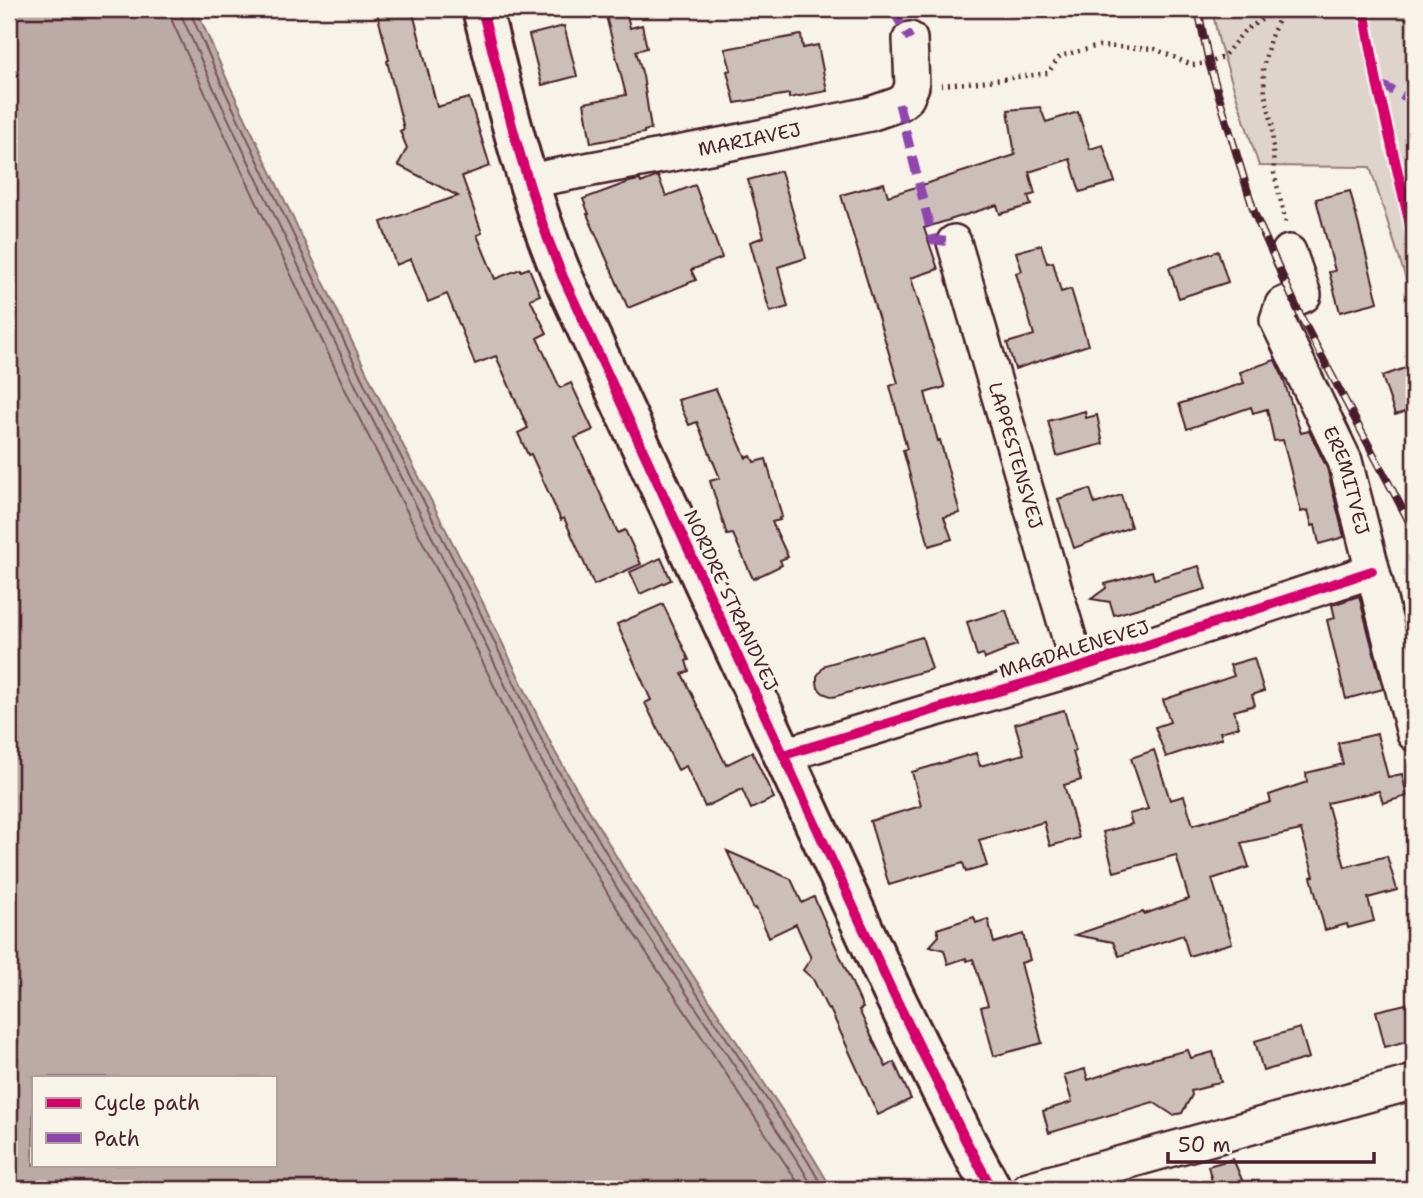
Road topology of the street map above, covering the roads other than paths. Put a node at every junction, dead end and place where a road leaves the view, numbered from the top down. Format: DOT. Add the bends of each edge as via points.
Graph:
graph roads {
  1 [pos="482,9"];
  2 [pos="910,39"];
  3 [pos="528,184"];
  4 [pos="954,242"];
  5 [pos="1289,251"];
  6 [pos="1372,571"];
  7 [pos="1078,668"];
  8 [pos="1414,734"];
  9 [pos="784,755"];
  10 [pos="1414,1082"];
  11 [pos="992,1189"];
  12 [pos="1028,1189"];
  1 -- 3 [label="main road, NORDRE STRANDVEJ"];
  2 -- 3 [label="street, MARIAVEJ" via="912,86 899,104 870,114"];
  3 -- 9 [label="main road, NORDRE STRANDVEJ" via="563,276"];
  4 -- 7 [label="street, LAPPESTENSVEJ"];
  5 -- 6 [label="street, EREMITVEJ" via="1304,295 1282,305 1277,320 1345,461"];
  6 -- 7 [label="street, MAGDALENEVEJ"];
  6 -- 8 [label="street, EREMITVEJ"];
  7 -- 9 [label="street, MAGDALENEVEJ"];
  9 -- 11 [label="main road, NORDRE STRANDVEJ" via="892,991"];
  10 -- 12 [label="street"];
}
